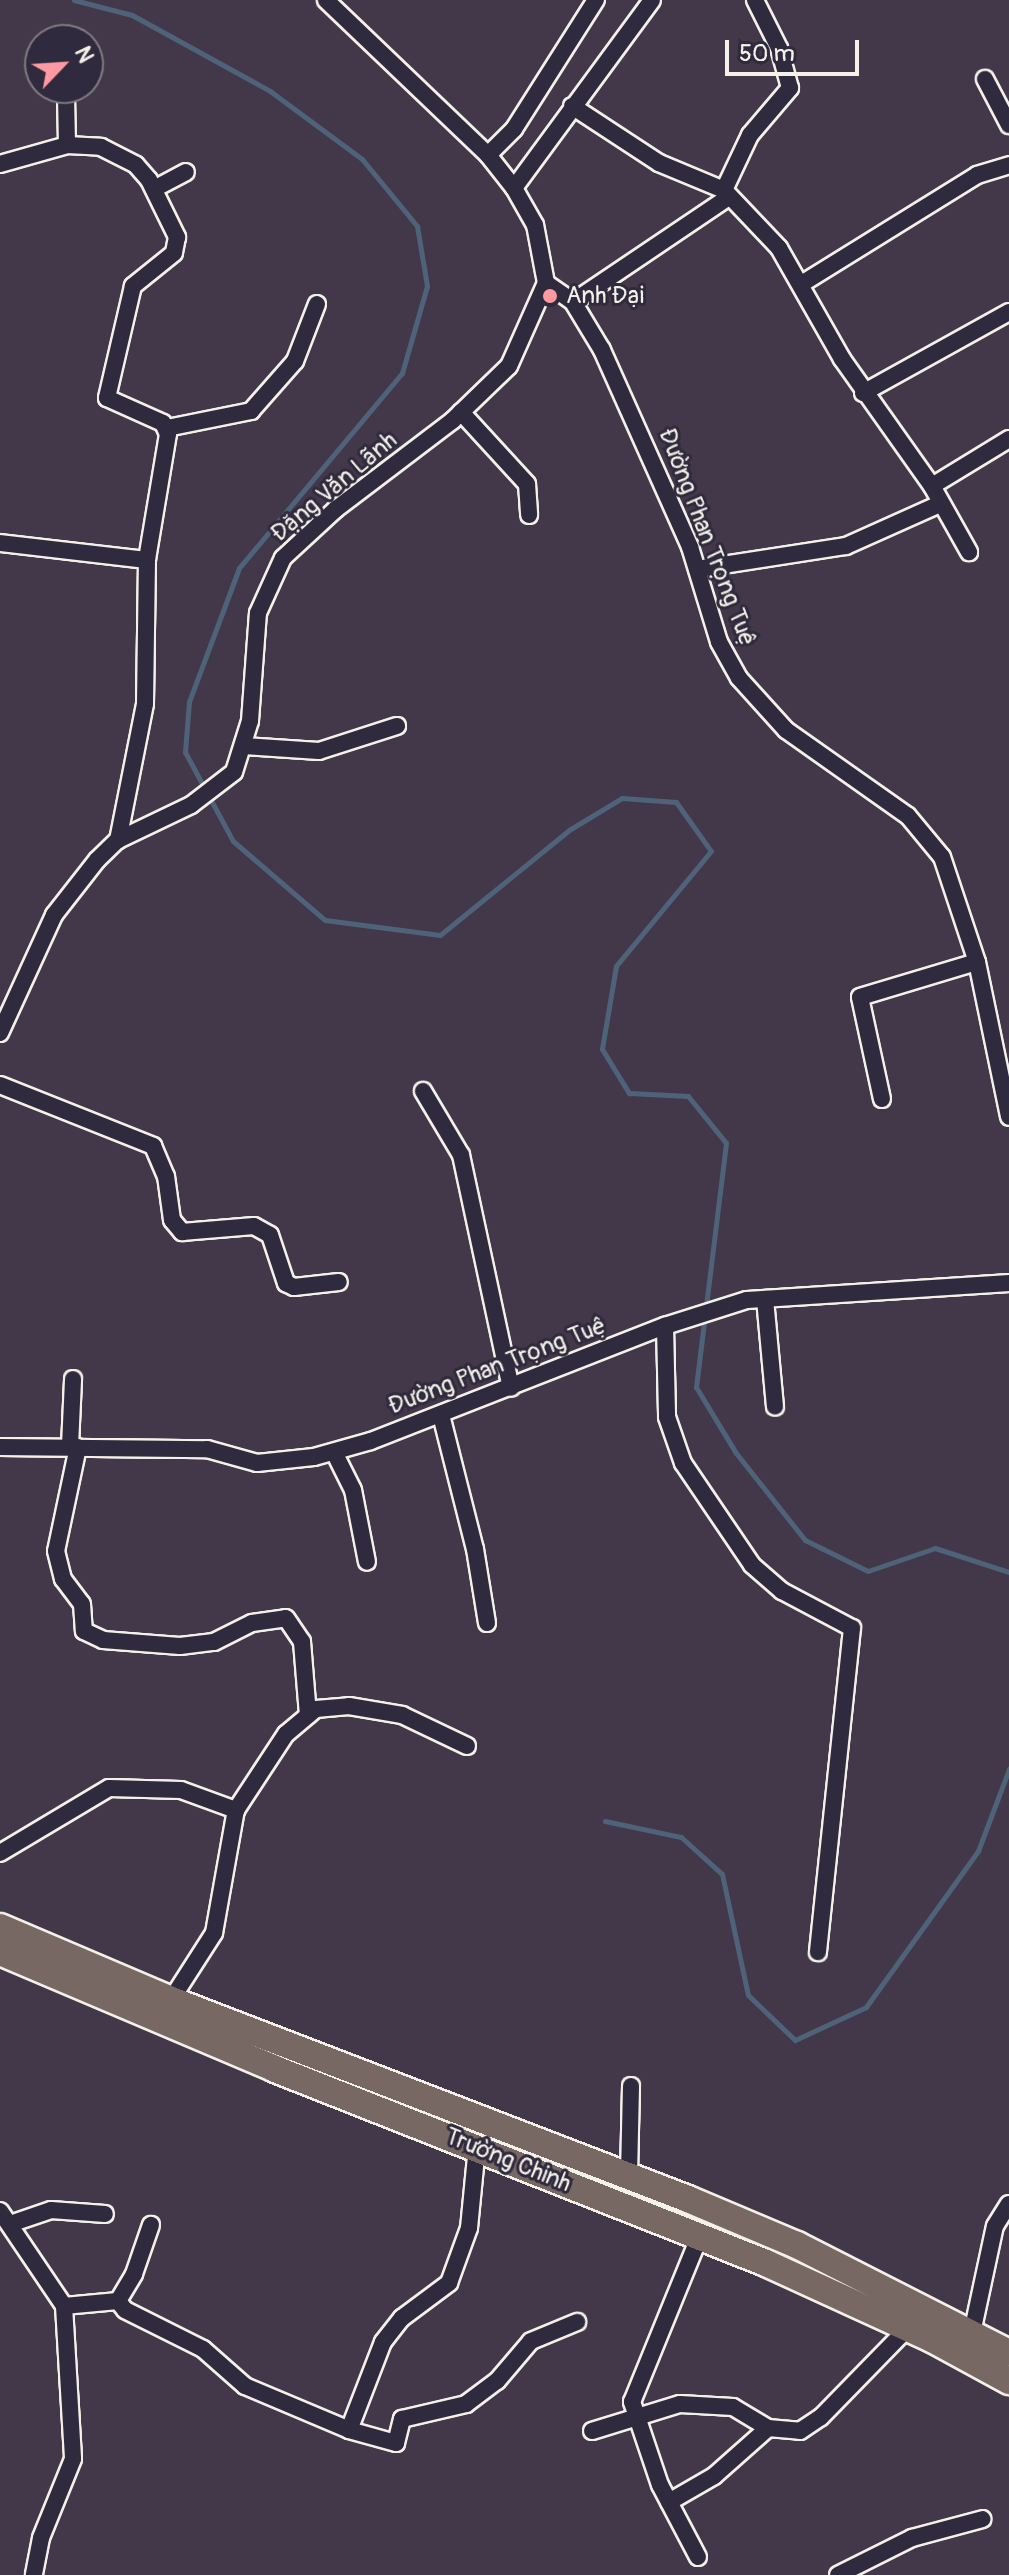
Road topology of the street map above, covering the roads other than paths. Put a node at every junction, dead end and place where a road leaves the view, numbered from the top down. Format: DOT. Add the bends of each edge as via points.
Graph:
graph roads {
  1 [pos="326,0"];
  2 [pos="596,0"];
  3 [pos="652,0"];
  4 [pos="755,0"];
  5 [pos="985,79"];
  6 [pos="66,104"];
  7 [pos="572,106"];
  8 [pos="1009,125"];
  9 [pos="67,145"];
  10 [pos="488,155"];
  11 [pos="0,164"];
  12 [pos="1009,165"];
  13 [pos="186,172"];
  14 [pos="514,188"];
  15 [pos="154,189"];
  16 [pos="727,193"];
  17 [pos="546,283"];
  18 [pos="803,283"];
  19 [pos="573,302"];
  20 [pos="317,304"];
  21 [pos="1009,312"];
  22 [pos="863,393"];
  23 [pos="461,412"];
  24 [pos="167,428"];
  25 [pos="1009,439"];
  26 [pos="932,486"];
  27 [pos="940,504"];
  28 [pos="529,515"];
  29 [pos="0,543"];
  30 [pos="969,552"];
  31 [pos="147,560"];
  32 [pos="697,569"];
  33 [pos="397,726"];
  34 [pos="244,746"];
  35 [pos="118,840"];
  36 [pos="977,962"];
  37 [pos="0,1033"];
  38 [pos="0,1085"];
  39 [pos="423,1091"];
  40 [pos="882,1099"];
  41 [pos="1009,1117"];
  42 [pos="339,1282"];
  43 [pos="1009,1283"];
  44 [pos="765,1299"];
  45 [pos="665,1326"];
  46 [pos="73,1379"];
  47 [pos="511,1388"];
  48 [pos="775,1407"];
  49 [pos="441,1415"];
  50 [pos="74,1446"];
  51 [pos="0,1447"];
  52 [pos="334,1452"];
  53 [pos="367,1562"];
  54 [pos="487,1623"];
  55 [pos="308,1715"];
  56 [pos="467,1746"];
  57 [pos="236,1810"];
  58 [pos="0,1853"];
  59 [pos="0,1927"];
  60 [pos="0,1952"];
  61 [pos="818,1952"];
  62 [pos="171,2000"];
  63 [pos="631,2086"];
  64 [pos="477,2147"];
  65 [pos="629,2175"];
  66 [pos="1009,2204"];
  67 [pos="105,2214"];
  68 [pos="5,2217"];
  69 [pos="151,2225"];
  70 [pos="699,2238"];
  71 [pos="118,2301"];
  72 [pos="64,2306"];
  73 [pos="577,2322"];
  74 [pos="908,2328"];
  75 [pos="972,2333"];
  76 [pos="1009,2353"];
  77 [pos="1009,2381"];
  78 [pos="634,2417"];
  79 [pos="768,2428"];
  80 [pos="349,2430"];
  81 [pos="592,2431"];
  82 [pos="669,2502"];
  83 [pos="983,2519"];
  84 [pos="698,2557"];
  85 [pos="34,2575"];
  86 [pos="838,2575"];
  1 -- 10 [label="street"];
  2 -- 10 [label="street" via="514,129"];
  3 -- 7 [label="street"];
  4 -- 16 [label="street" via="779,48 790,88 750,135"];
  5 -- 8 [label="street"];
  6 -- 9 [label="street"];
  7 -- 14 [label="street"];
  7 -- 16 [label="street" via="659,163"];
  9 -- 11 [label="street"];
  9 -- 15 [label="street" via="101,147 136,165"];
  10 -- 14 [label="street"];
  12 -- 18 [label="street" via="977,175"];
  13 -- 15 [label="street"];
  14 -- 17 [label="street" via="535,225"];
  15 -- 24 [label="street" via="177,237 174,253 133,286 107,398"];
  16 -- 18 [label="street" via="779,248"];
  16 -- 19 [label="street"];
  17 -- 19 [label="street, Đường Phan Trọng Tuệ"];
  17 -- 23 [label="street, Đặng Văn Lãnh" via="509,366"];
  18 -- 22 [label="street"];
  19 -- 32 [label="street, Đường Phan Trọng Tuệ" via="640,431"];
  20 -- 24 [label="street" via="295,361 251,411"];
  21 -- 22 [label="street"];
  22 -- 26 [label="street"];
  23 -- 28 [label="street" via="527,484"];
  23 -- 34 [label="street, Đặng Văn Lãnh" via="304,536 273,574 258,613"];
  24 -- 31 [label="street"];
  25 -- 26 [label="street"];
  26 -- 27 [label="street"];
  27 -- 30 [label="street"];
  27 -- 32 [label="street" via="846,546"];
  29 -- 31 [label="street"];
  31 -- 35 [label="street" via="145,704"];
  32 -- 36 [label="street, Đường Phan Trọng Tuệ" via="719,642 759,703 786,730 908,816 935,845 956,888"];
  33 -- 34 [label="street" via="319,751"];
  34 -- 35 [label="street, Đặng Văn Lãnh" via="229,780"];
  35 -- 37 [label="street, Đặng Văn Lãnh" via="54,915"];
  36 -- 40 [label="street" via="860,997"];
  36 -- 41 [label="street, Đường Phan Trọng Tuệ"];
  38 -- 42 [label="street" via="153,1146 166,1176 172,1220 182,1232 254,1226 270,1235 286,1283 294,1287"];
  39 -- 47 [label="street" via="461,1155"];
  43 -- 44 [label="street, Đường Phan Trọng Tuệ"];
  44 -- 45 [label="street, Đường Phan Trọng Tuệ"];
  44 -- 48 [label="street"];
  45 -- 47 [label="street, Đường Phan Trọng Tuệ"];
  45 -- 61 [label="street" via="667,1417 683,1463 752,1565 782,1591 852,1628"];
  46 -- 50 [label="street"];
  47 -- 49 [label="street, Đường Phan Trọng Tuệ"];
  49 -- 52 [label="street, Đường Phan Trọng Tuệ"];
  49 -- 54 [label="street" via="475,1549"];
  50 -- 51 [label="street, Đường Phan Trọng Tuệ"];
  50 -- 52 [label="street, Đường Phan Trọng Tuệ" via="207,1449 257,1463"];
  50 -- 55 [label="street" via="56,1551 63,1579 82,1604 84,1631 103,1640 180,1646 214,1642 252,1623 286,1618 302,1642"];
  52 -- 53 [label="street" via="353,1490"];
  55 -- 56 [label="street" via="349,1706 380,1710"];
  55 -- 57 [label="street" via="286,1734"];
  57 -- 58 [label="street" via="181,1790 109,1788"];
  57 -- 62 [label="street" via="214,1933"];
  59 -- 62 [label="highway, Trường Chinh"];
  60 -- 64 [label="highway, Trường Chinh" via="275,2069"];
  62 -- 65 [label="highway, Trường Chinh"];
  63 -- 65 [label="street"];
  64 -- 70 [label="highway, Trường Chinh"];
  64 -- 80 [label="street" via="469,2228 449,2283 402,2318 383,2342"];
  65 -- 75 [label="highway, Trường Chinh" via="797,2245"];
  66 -- 75 [label="street" via="995,2226"];
  67 -- 68 [label="street" via="51,2210"];
  68 -- 72 [label="street"];
  69 -- 71 [label="street"];
  70 -- 74 [label="highway, Trường Chinh"];
  70 -- 78 [label="street" via="633,2392"];
  71 -- 72 [label="street"];
  71 -- 80 [label="street" via="125,2310 203,2349 245,2386"];
  72 -- 85 [label="street" via="73,2459 41,2538"];
  73 -- 80 [label="street" via="531,2341 497,2381 466,2404 402,2419 396,2443"];
  74 -- 77 [label="highway, Trường Chinh"];
  74 -- 79 [label="street" via="810,2426 787,2432"];
  75 -- 76 [label="highway, Trường Chinh"];
  78 -- 79 [label="street" via="680,2404 714,2405 733,2407"];
  78 -- 81 [label="street"];
  78 -- 82 [label="street"];
  79 -- 82 [label="street" via="714,2476"];
  82 -- 84 [label="street"];
  83 -- 86 [label="street" via="912,2538"];
}
